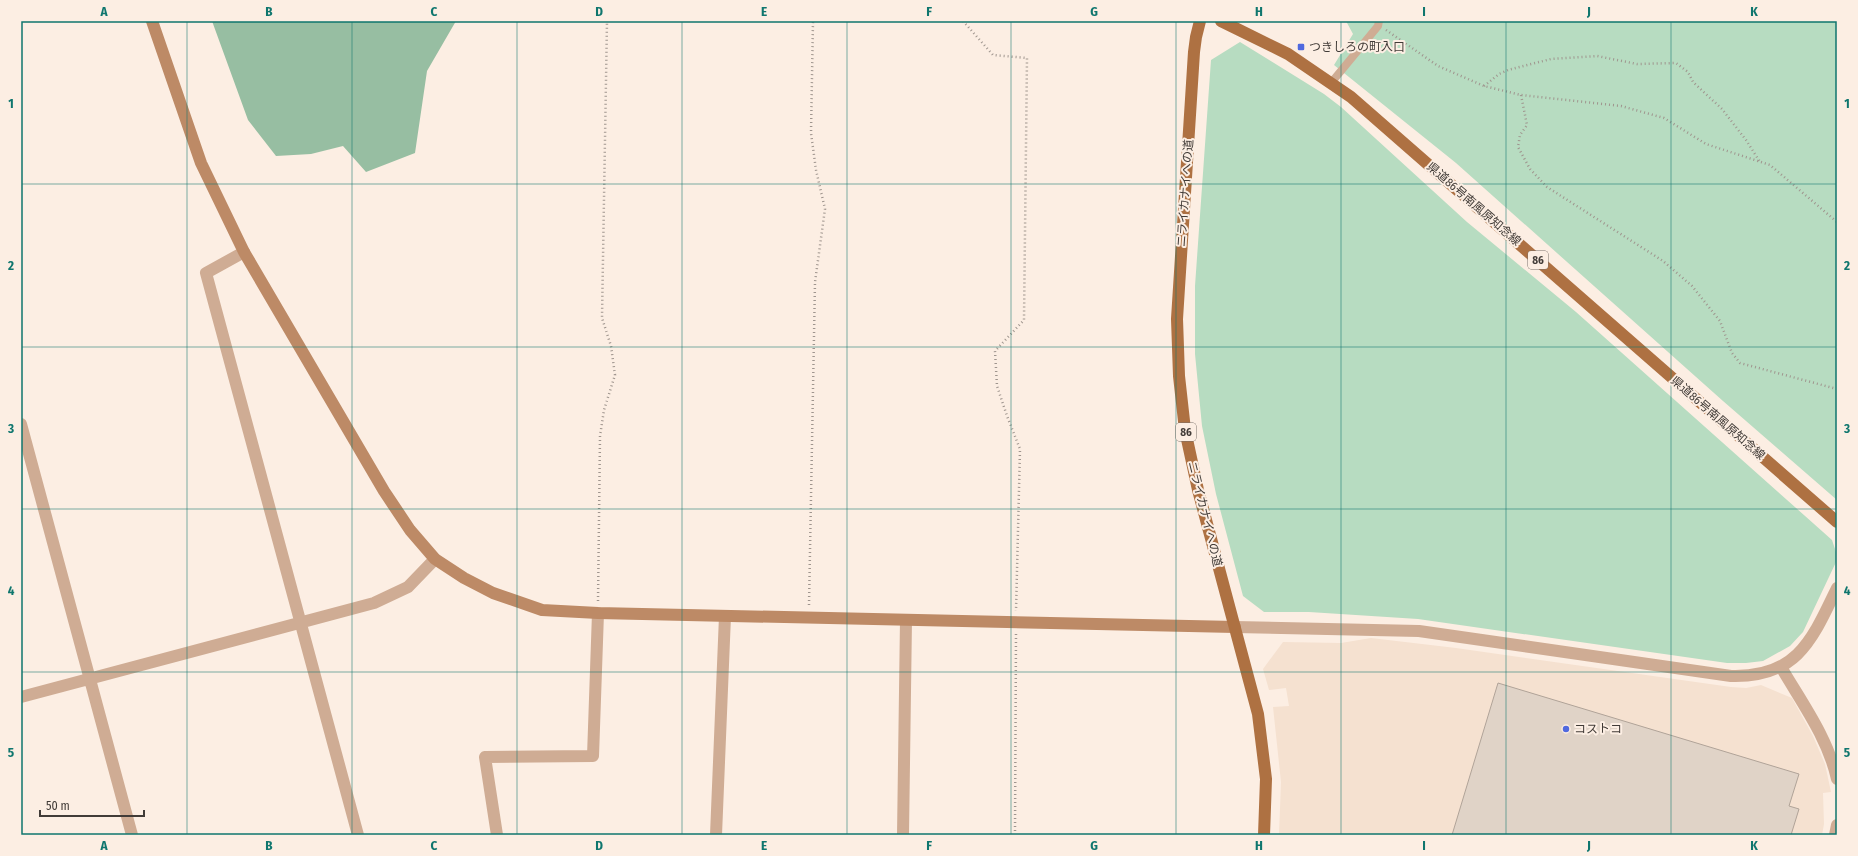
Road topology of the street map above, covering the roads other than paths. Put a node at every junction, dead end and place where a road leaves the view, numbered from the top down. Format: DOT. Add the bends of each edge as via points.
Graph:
graph roads {
  1 [pos="152,21"];
  2 [pos="1200,21"];
  3 [pos="1221,21"];
  4 [pos="1379,23"];
  5 [pos="1331,83"];
  6 [pos="244,252"];
  7 [pos="21,424"];
  8 [pos="1837,522"];
  9 [pos="435,559"];
  10 [pos="1837,588"];
  11 [pos="598,613"];
  12 [pos="725,616"];
  13 [pos="906,620"];
  14 [pos="301,622"];
  15 [pos="1235,627"];
  16 [pos="1781,667"];
  17 [pos="89,679"];
  18 [pos="21,697"];
  19 [pos="1837,779"];
  20 [pos="1837,825"];
  21 [pos="132,835"];
  22 [pos="358,835"];
  23 [pos="497,835"];
  24 [pos="716,835"];
  25 [pos="904,835"];
  26 [pos="1264,835"];
  27 [pos="1835,835"];
  1 -- 6 [label="street" via="201,163"];
  2 -- 15 [label="main road, ニライカナイへの道 / 86" via="1194,52 1177,319 1179,376 1185,430 1198,490"];
  3 -- 5 [label="main road, 県道86号南風原知念線 / 86" via="1288,54"];
  4 -- 5 [label="lane"];
  5 -- 8 [label="main road, 県道86号南風原知念線 / 86" via="1416,153"];
  6 -- 9 [label="street" via="384,491 410,530"];
  6 -- 14 [label="street" via="206,273"];
  7 -- 17 [label="street"];
  9 -- 11 [label="street" via="493,593 535,608"];
  9 -- 14 [label="street" via="408,587 381,600"];
  10 -- 16 [label="street" via="1816,632 1805,647"];
  11 -- 12 [label="street"];
  11 -- 23 [label="street" via="593,756 485,756"];
  12 -- 13 [label="street"];
  12 -- 24 [label="street"];
  13 -- 15 [label="street"];
  13 -- 25 [label="street"];
  14 -- 17 [label="street"];
  14 -- 22 [label="street"];
  15 -- 16 [label="street" via="1419,631 1730,676 1746,677"];
  15 -- 26 [label="main road, ニライカナイへの道 / 86" via="1258,714 1263,747 1266,779"];
  16 -- 19 [label="street" via="1823,739"];
  17 -- 18 [label="street"];
  17 -- 21 [label="street"];
  20 -- 27 [label="street"];
}
